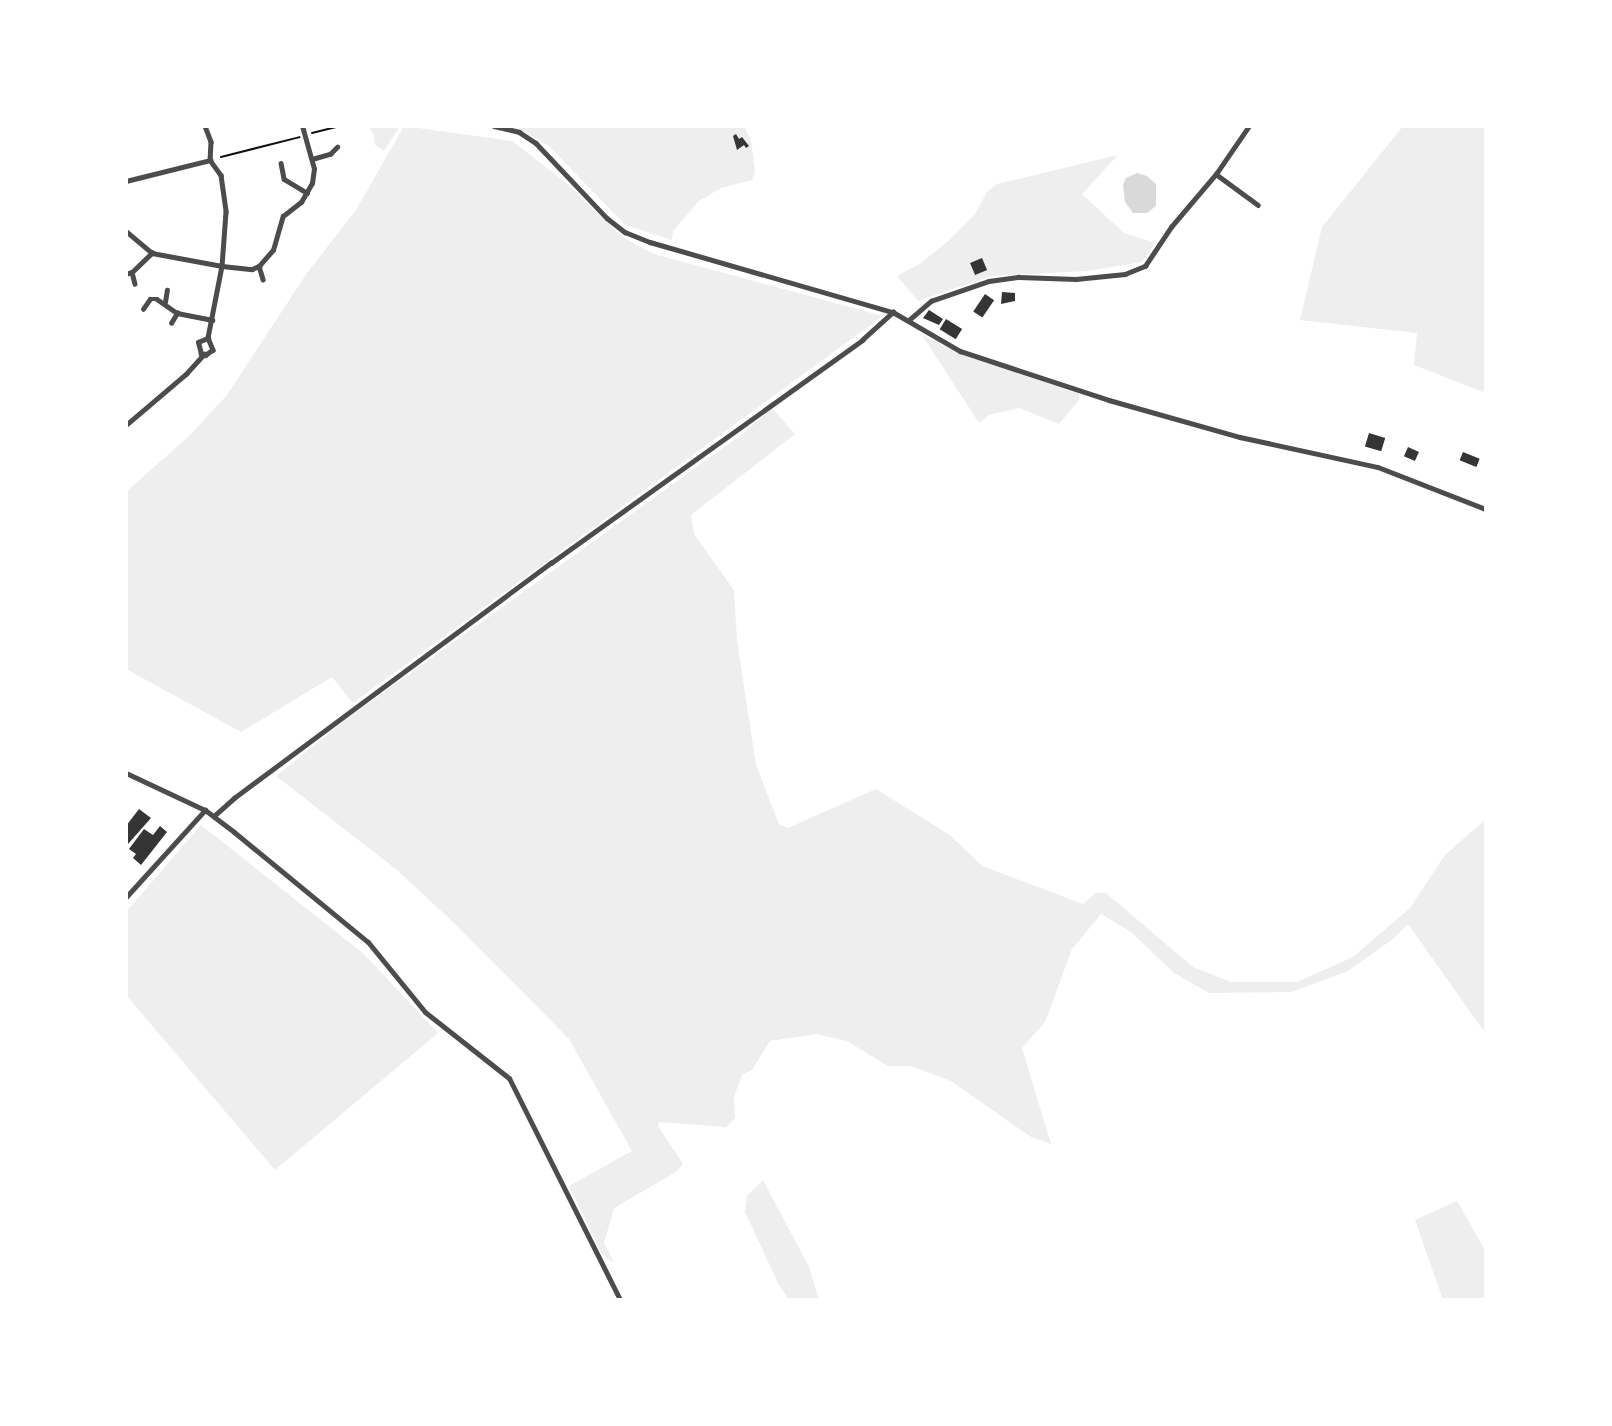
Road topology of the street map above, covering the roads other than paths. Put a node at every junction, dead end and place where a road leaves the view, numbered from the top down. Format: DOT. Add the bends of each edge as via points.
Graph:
graph roads {
  1 [pos="205,126"];
  2 [pos="303,126"];
  3 [pos="494,126"];
  4 [pos="1249,126"];
  5 [pos="337,147"];
  6 [pos="312,159"];
  7 [pos="209,160"];
  8 [pos="281,163"];
  9 [pos="1216,174"];
  10 [pos="126,181"];
  11 [pos="307,193"];
  12 [pos="1258,205"];
  13 [pos="126,231"];
  14 [pos="152,253"];
  15 [pos="222,266"];
  16 [pos="259,266"];
  17 [pos="132,272"];
  18 [pos="126,274"];
  19 [pos="263,279"];
  20 [pos="135,284"];
  21 [pos="167,290"];
  22 [pos="165,302"];
  23 [pos="143,309"];
  24 [pos="893,312"];
  25 [pos="177,313"];
  26 [pos="212,320"];
  27 [pos="909,320"];
  28 [pos="171,323"];
  29 [pos="208,338"];
  30 [pos="204,355"];
  31 [pos="126,425"];
  32 [pos="1486,509"];
  33 [pos="126,773"];
  34 [pos="205,810"];
  35 [pos="214,816"];
  36 [pos="126,897"];
  37 [pos="620,1300"];
  1 -- 7 [label="street" via="211,142"];
  2 -- 6 [label="street"];
  3 -- 24 [label="street" via="519,132 536,143 625,232 727,267"];
  4 -- 9 [label="street"];
  5 -- 6 [label="street"];
  6 -- 11 [label="street" via="314,177"];
  7 -- 10 [label="street"];
  7 -- 15 [label="street" via="221,175 225,191"];
  8 -- 11 [label="street" via="284,179"];
  9 -- 12 [label="street"];
  9 -- 27 [label="street" via="1145,266 1133,272 989,281 931,301"];
  11 -- 16 [label="street" via="284,216 273,250"];
  13 -- 14 [label="street"];
  14 -- 15 [label="street"];
  14 -- 17 [label="street"];
  15 -- 16 [label="street"];
  15 -- 26 [label="street"];
  16 -- 19 [label="street"];
  17 -- 18 [label="street"];
  17 -- 20 [label="street"];
  21 -- 22 [label="street"];
  22 -- 23 [label="street" via="150,299"];
  22 -- 25 [label="street"];
  24 -- 27 [label="street"];
  24 -- 35 [label="street" via="862,340 551,563"];
  25 -- 26 [label="street"];
  25 -- 28 [label="street"];
  26 -- 29 [label="street"];
  27 -- 32 [label="street" via="960,351 983,359 1169,419 1378,467"];
  29 -- 30 [label="street" via="213,350"];
  29 -- 30 [label="street" via="197,346"];
  30 -- 31 [label="street"];
  33 -- 34 [label="street"];
  34 -- 35 [label="street"];
  34 -- 36 [label="street"];
  35 -- 37 [label="street" via="368,942 425,1012 509,1078"];
}
